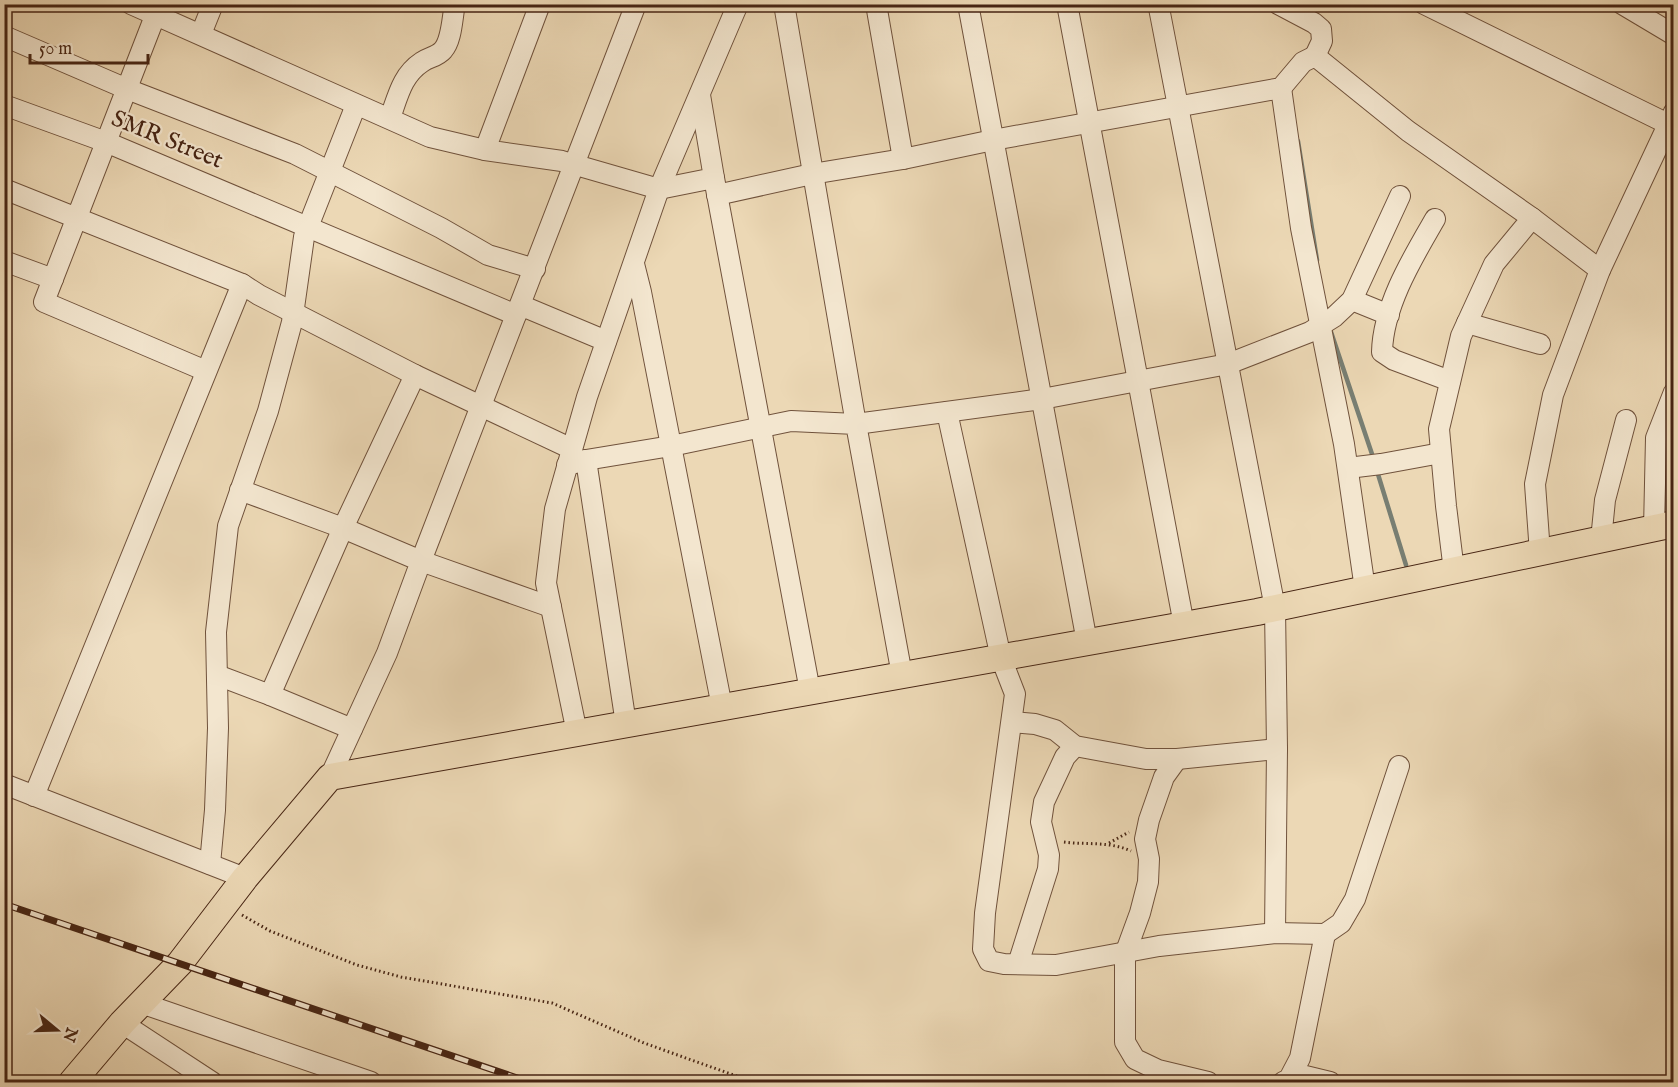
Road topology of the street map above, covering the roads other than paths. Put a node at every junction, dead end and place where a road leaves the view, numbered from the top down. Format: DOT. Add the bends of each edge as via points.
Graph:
graph roads {
  1 [pos="131,4"];
  2 [pos="213,4"];
  3 [pos="455,4"];
  4 [pos="540,4"];
  5 [pos="636,4"];
  6 [pos="738,4"];
  7 [pos="784,4"];
  8 [pos="876,4"];
  9 [pos="968,4"];
  10 [pos="1067,4"];
  11 [pos="1160,4"];
  12 [pos="1278,4"];
  13 [pos="1424,4"];
  14 [pos="1622,4"];
  15 [pos="154,16"];
  16 [pos="201,34"];
  17 [pos="1674,35"];
  18 [pos="4,36"];
  19 [pos="1315,56"];
  20 [pos="1281,88"];
  21 [pos="127,89"];
  22 [pos="699,94"];
  23 [pos="4,105"];
  24 [pos="356,105"];
  25 [pos="1177,106"];
  26 [pos="390,118"];
  27 [pos="1671,118"];
  28 [pos="1090,122"];
  29 [pos="993,140"];
  30 [pos="106,142"];
  31 [pos="485,150"];
  32 [pos="903,159"];
  33 [pos="575,165"];
  34 [pos="330,172"];
  35 [pos="812,174"];
  36 [pos="715,186"];
  37 [pos="4,189"];
  38 [pos="659,189"];
  39 [pos="1400,196"];
  40 [pos="77,217"];
  41 [pos="1532,218"];
  42 [pos="1435,219"];
  43 [pos="308,225"];
  44 [pos="4,261"];
  45 [pos="634,264"];
  46 [pos="535,269"];
  47 [pos="1600,270"];
  48 [pos="53,279"];
  49 [pos="242,284"];
  50 [pos="1352,300"];
  51 [pos="518,310"];
  52 [pos="294,313"];
  53 [pos="1389,315"];
  54 [pos="1467,322"];
  55 [pos="1320,327"];
  56 [pos="606,341"];
  57 [pos="1540,344"];
  58 [pos="1228,364"];
  59 [pos="206,371"];
  60 [pos="415,375"];
  61 [pos="1138,381"];
  62 [pos="1450,381"];
  63 [pos="1674,392"];
  64 [pos="1042,399"];
  65 [pos="481,408"];
  66 [pos="947,412"];
  67 [pos="1626,420"];
  68 [pos="856,424"];
  69 [pos="761,427"];
  70 [pos="671,446"];
  71 [pos="1441,453"];
  72 [pos="575,458"];
  73 [pos="1364,466"];
  74 [pos="240,490"];
  75 [pos="1664,526"];
  76 [pos="343,528"];
  77 [pos="1601,540"];
  78 [pos="1540,553"];
  79 [pos="421,561"];
  80 [pos="1454,571"];
  81 [pos="1365,589"];
  82 [pos="551,607"];
  83 [pos="1275,608"];
  84 [pos="1184,625"];
  85 [pos="1087,642"];
  86 [pos="1001,658"];
  87 [pos="217,675"];
  88 [pos="902,675"];
  89 [pos="810,692"];
  90 [pos="270,695"];
  91 [pos="722,707"];
  92 [pos="1012,722"];
  93 [pos="626,724"];
  94 [pos="352,729"];
  95 [pos="578,733"];
  96 [pos="1075,746"];
  97 [pos="1277,749"];
  98 [pos="1177,759"];
  99 [pos="1399,766"];
  100 [pos="330,777"];
  101 [pos="4,784"];
  102 [pos="34,796"];
  103 [pos="210,864"];
  104 [pos="245,878"];
  105 [pos="1275,933"];
  106 [pos="1325,934"];
  107 [pos="1125,954"];
  108 [pos="1018,964"];
  109 [pos="141,1003"];
  110 [pos="122,1023"];
  111 [pos="1288,1078"];
  112 [pos="72,1083"];
  113 [pos="212,1083"];
  114 [pos="371,1083"];
  115 [pos="1208,1083"];
  116 [pos="1330,1083"];
  1 -- 15 [label="street"];
  2 -- 16 [label="street"];
  3 -- 26 [label="street" via="446,44 436,56 410,71"];
  4 -- 31 [label="street"];
  5 -- 33 [label="street"];
  6 -- 22 [label="street"];
  7 -- 35 [label="street"];
  8 -- 32 [label="street"];
  9 -- 29 [label="street"];
  10 -- 28 [label="street"];
  11 -- 25 [label="street"];
  12 -- 19 [label="street" via="1321,29 1322,41"];
  13 -- 27 [label="street"];
  14 -- 17 [label="street"];
  15 -- 16 [label="street"];
  15 -- 21 [label="street"];
  16 -- 24 [label="street"];
  18 -- 21 [label="street"];
  19 -- 20 [label="street" via="1304,62"];
  19 -- 41 [label="street" via="1408,130"];
  20 -- 25 [label="street"];
  20 -- 55 [label="street"];
  21 -- 30 [label="street"];
  21 -- 34 [label="street" via="295,154"];
  22 -- 36 [label="street"];
  22 -- 38 [label="street"];
  23 -- 30 [label="street, SMR Street"];
  24 -- 26 [label="street"];
  24 -- 34 [label="street"];
  25 -- 28 [label="street"];
  25 -- 58 [label="street"];
  26 -- 31 [label="street" via="430,137"];
  27 -- 47 [label="street"];
  28 -- 29 [label="street"];
  28 -- 61 [label="street"];
  29 -- 32 [label="street"];
  29 -- 64 [label="street"];
  30 -- 40 [label="street"];
  30 -- 43 [label="street, SMR Street"];
  31 -- 33 [label="street"];
  32 -- 35 [label="street"];
  33 -- 38 [label="street"];
  33 -- 46 [label="street"];
  34 -- 43 [label="street"];
  34 -- 46 [label="street" via="488,255"];
  35 -- 36 [label="street"];
  35 -- 68 [label="street"];
  36 -- 38 [label="street"];
  36 -- 69 [label="street"];
  37 -- 40 [label="street"];
  38 -- 45 [label="street"];
  39 -- 50 [label="street"];
  40 -- 48 [label="street"];
  40 -- 49 [label="street"];
  41 -- 47 [label="street"];
  41 -- 54 [label="street" via="1494,264"];
  42 -- 53 [label="street" via="1410,263"];
  43 -- 51 [label="street, SMR Street"];
  43 -- 52 [label="street"];
  44 -- 48 [label="street"];
  45 -- 56 [label="street"];
  45 -- 70 [label="street"];
  46 -- 51 [label="street"];
  47 -- 78 [label="street" via="1553,394 1535,484"];
  48 -- 59 [label="street" via="45,302"];
  49 -- 52 [label="street"];
  49 -- 59 [label="street"];
  50 -- 53 [label="street"];
  50 -- 55 [label="street"];
  51 -- 56 [label="street, SMR Street"];
  51 -- 65 [label="street"];
  52 -- 60 [label="street"];
  52 -- 74 [label="street" via="268,411"];
  53 -- 62 [label="street" via="1382,352"];
  54 -- 57 [label="street"];
  54 -- 62 [label="street"];
  55 -- 58 [label="street"];
  55 -- 73 [label="street"];
  56 -- 72 [label="street" via="587,397"];
  58 -- 61 [label="street"];
  58 -- 83 [label="street"];
  59 -- 102 [label="street"];
  60 -- 65 [label="street"];
  60 -- 76 [label="street"];
  61 -- 64 [label="street"];
  61 -- 84 [label="street"];
  62 -- 71 [label="street" via="1439,429"];
  63 -- 75 [label="street" via="1656,438"];
  64 -- 66 [label="street"];
  64 -- 85 [label="street"];
  65 -- 72 [label="street"];
  65 -- 79 [label="street"];
  66 -- 68 [label="street"];
  66 -- 86 [label="street"];
  67 -- 77 [label="street" via="1605,500"];
  68 -- 69 [label="street" via="791,421"];
  68 -- 88 [label="street"];
  69 -- 70 [label="street"];
  69 -- 89 [label="street"];
  70 -- 72 [label="street"];
  70 -- 91 [label="street"];
  71 -- 73 [label="street"];
  71 -- 80 [label="street"];
  72 -- 82 [label="street" via="555,509 546,584"];
  72 -- 93 [label="street"];
  73 -- 81 [label="street"];
  74 -- 76 [label="street"];
  74 -- 87 [label="street" via="228,526 216,632"];
  75 -- 77 [label="main road"];
  76 -- 79 [label="street"];
  76 -- 90 [label="street"];
  77 -- 78 [label="main road"];
  78 -- 80 [label="main road"];
  79 -- 82 [label="street"];
  79 -- 94 [label="street" via="387,653"];
  80 -- 81 [label="main road"];
  81 -- 83 [label="main road"];
  82 -- 95 [label="street"];
  83 -- 84 [label="main road"];
  83 -- 97 [label="street"];
  84 -- 85 [label="main road"];
  85 -- 86 [label="main road"];
  86 -- 88 [label="main road"];
  86 -- 92 [label="street" via="1015,694"];
  87 -- 90 [label="street"];
  87 -- 103 [label="street" via="218,739"];
  88 -- 89 [label="main road"];
  89 -- 91 [label="main road"];
  90 -- 94 [label="street"];
  91 -- 93 [label="main road"];
  92 -- 96 [label="street" via="1035,723 1055,730"];
  92 -- 108 [label="street" via="983,949 989,961"];
  93 -- 95 [label="main road"];
  94 -- 100 [label="street"];
  95 -- 100 [label="main road"];
  96 -- 98 [label="street" via="1146,759"];
  96 -- 108 [label="street" via="1065,757 1044,802 1041,822 1049,855 1048,869"];
  97 -- 98 [label="street"];
  97 -- 105 [label="street"];
  98 -- 107 [label="street" via="1164,777 1149,820 1145,839 1148,882"];
  99 -- 106 [label="street" via="1354,900 1341,922"];
  100 -- 104 [label="main road"];
  101 -- 102 [label="street"];
  102 -- 103 [label="street"];
  103 -- 104 [label="street"];
  104 -- 109 [label="main road" via="180,963"];
  105 -- 106 [label="street"];
  105 -- 107 [label="street" via="1160,946"];
  106 -- 111 [label="street" via="1300,1058"];
  107 -- 108 [label="street" via="1056,965"];
  107 -- 115 [label="street" via="1125,1042 1135,1059 1158,1070"];
  109 -- 110 [label="main road"];
  109 -- 114 [label="street"];
  110 -- 112 [label="main road"];
  110 -- 113 [label="street"];
  111 -- 116 [label="street"];
}
